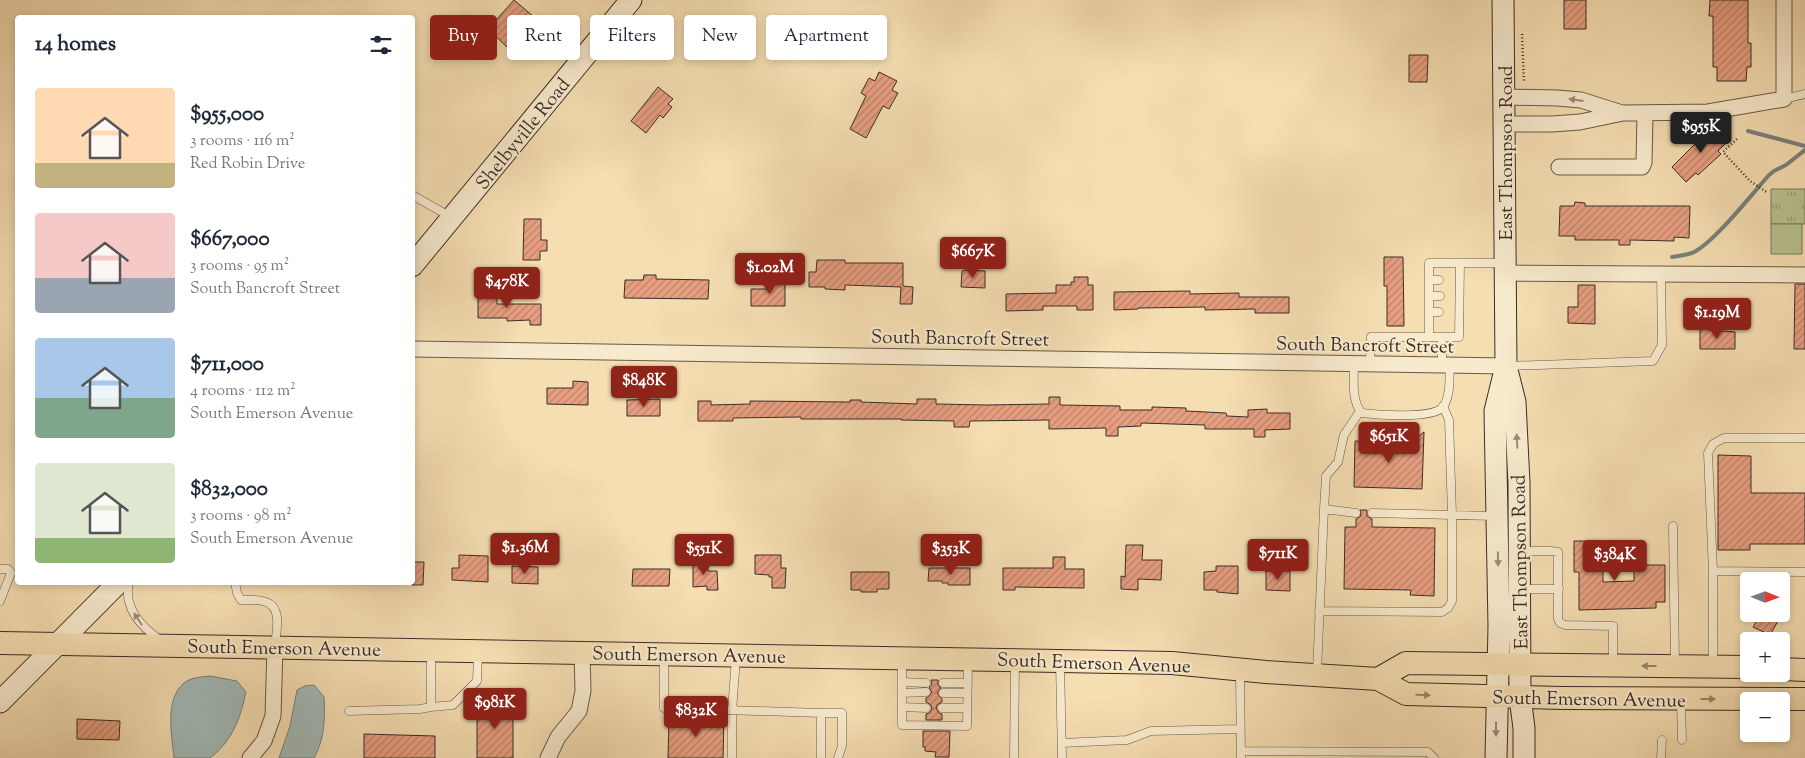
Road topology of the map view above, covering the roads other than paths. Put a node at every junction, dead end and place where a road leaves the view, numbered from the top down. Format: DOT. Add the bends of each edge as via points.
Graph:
graph roads {
  1 [pos="631,0"];
  2 [pos="1503,0"];
  3 [pos="1784,0"];
  4 [pos="1805,94"];
  5 [pos="1505,98"];
  6 [pos="1784,99"];
  7 [pos="1623,113"];
  8 [pos="1646,114"];
  9 [pos="1505,124"];
  10 [pos="1559,167"];
  11 [pos="415,197"];
  12 [pos="452,218"];
  13 [pos="415,262"];
  14 [pos="1460,263"];
  15 [pos="1505,268"];
  16 [pos="1661,274"];
  17 [pos="1805,275"];
  18 [pos="1429,280"];
  19 [pos="1439,280"];
  20 [pos="1429,296"];
  21 [pos="1440,296"];
  22 [pos="1429,312"];
  23 [pos="1439,312"];
  24 [pos="1429,337"];
  25 [pos="1442,337"];
  26 [pos="415,349"];
  27 [pos="1354,364"];
  28 [pos="1370,364"];
  29 [pos="1446,365"];
  30 [pos="1506,366"];
  31 [pos="1444,406"];
  32 [pos="1360,411"];
  33 [pos="1805,438"];
  34 [pos="1324,509"];
  35 [pos="1356,513"];
  36 [pos="1372,513"];
  37 [pos="1452,515"];
  38 [pos="1497,516"];
  39 [pos="1673,526"];
  40 [pos="1520,552"];
  41 [pos="0,569"];
  42 [pos="1714,571"];
  43 [pos="1805,572"];
  44 [pos="116,585"];
  45 [pos="128,585"];
  46 [pos="236,585"];
  47 [pos="1520,589"];
  48 [pos="1558,589"];
  49 [pos="0,601"];
  50 [pos="1319,611"];
  51 [pos="0,643"];
  52 [pos="60,644"];
  53 [pos="167,646"];
  54 [pos="275,647"];
  55 [pos="431,650"];
  56 [pos="478,651"];
  57 [pos="582,652"];
  58 [pos="664,654"];
  59 [pos="736,655"];
  60 [pos="902,658"];
  61 [pos="968,659"];
  62 [pos="1015,660"];
  63 [pos="1060,661"];
  64 [pos="1509,665"];
  65 [pos="1613,666"];
  66 [pos="1675,666"];
  67 [pos="1713,666"];
  68 [pos="1740,667"];
  69 [pos="1240,669"];
  70 [pos="1790,669"];
  71 [pos="1805,670"];
  72 [pos="1317,675"];
  73 [pos="1378,679"];
  74 [pos="902,682"];
  75 [pos="926,683"];
  76 [pos="943,683"];
  77 [pos="968,683"];
  78 [pos="902,692"];
  79 [pos="926,692"];
  80 [pos="943,692"];
  81 [pos="967,693"];
  82 [pos="1497,697"];
  83 [pos="1520,697"];
  84 [pos="1681,699"];
  85 [pos="1805,699"];
  86 [pos="0,702"];
  87 [pos="431,706"];
  88 [pos="902,708"];
  89 [pos="926,708"];
  90 [pos="942,708"];
  91 [pos="967,708"];
  92 [pos="349,711"];
  93 [pos="732,711"];
  94 [pos="821,713"];
  95 [pos="1240,729"];
  96 [pos="1662,740"];
  97 [pos="1682,740"];
  98 [pos="1062,742"];
  99 [pos="1241,755"];
  100 [pos="1322,755"];
  101 [pos="250,758"];
  102 [pos="548,758"];
  103 [pos="732,758"];
  104 [pos="820,758"];
  105 [pos="838,758"];
  106 [pos="1014,758"];
  107 [pos="1062,758"];
  108 [pos="1434,758"];
  109 [pos="1496,758"];
  110 [pos="1524,758"];
  111 [pos="1661,758"];
  1 -- 12 [label="main road, Shelbyville Road"];
  2 -- 5 [label="main road, East Thompson Road"];
  3 -- 6 [label="street"];
  4 -- 6 [label="lane"];
  7 -- 5 [label="street, one-way" via="1581,100"];
  5 -- 9 [label="main road, East Thompson Road"];
  6 -- 8 [label="street" via="1708,112"];
  7 -- 8 [label="street"];
  7 -- 9 [label="street" via="1580,122"];
  8 -- 10 [label="street" via="1642,167"];
  9 -- 15 [label="main road, East Thompson Road"];
  11 -- 12 [label="lane"];
  12 -- 13 [label="main road, Shelbyville Road"];
  14 -- 15 [label="lane"];
  14 -- 18 [label="lane" via="1429,263"];
  14 -- 25 [label="lane" via="1457,280 1460,337"];
  15 -- 16 [label="street"];
  15 -- 30 [label="main road, East Thompson Road"];
  16 -- 17 [label="street"];
  16 -- 30 [label="lane" via="1662,345 1653,361"];
  18 -- 19 [label="lane"];
  18 -- 20 [label="lane"];
  20 -- 21 [label="lane"];
  20 -- 22 [label="lane"];
  22 -- 23 [label="lane"];
  22 -- 24 [label="lane"];
  24 -- 25 [label="lane"];
  24 -- 28 [label="lane" via="1371,337"];
  25 -- 29 [label="lane"];
  26 -- 27 [label="street, South Bancroft Street"];
  27 -- 28 [label="street, South Bancroft Street"];
  27 -- 32 [label="lane"];
  28 -- 29 [label="street, South Bancroft Street"];
  29 -- 30 [label="street, South Bancroft Street"];
  29 -- 31 [label="lane" via="1448,396"];
  30 -- 38 [label="main road, East Thompson Road" via="1495,412"];
  40 -- 30 [label="main road, East Thompson Road, one-way" via="1514,402"];
  31 -- 32 [label="lane" via="1430,414 1370,414"];
  31 -- 37 [label="lane" via="1449,420"];
  32 -- 34 [label="lane" via="1344,435 1338,462 1326,476"];
  33 -- 42 [label="lane" via="1724,438 1713,444 1708,453"];
  34 -- 35 [label="lane"];
  34 -- 50 [label="lane"];
  36 -- 37 [label="lane"];
  37 -- 38 [label="lane"];
  37 -- 50 [label="lane" via="1452,601 1448,608 1442,612"];
  38 -- 64 [label="main road, East Thompson Road, one-way"];
  39 -- 66 [label="lane"];
  40 -- 47 [label="main road, East Thompson Road"];
  40 -- 48 [label="lane" via="1558,552"];
  41 -- 49 [label="lane" via="8,568 11,573"];
  42 -- 43 [label="lane"];
  42 -- 67 [label="lane"];
  44 -- 52 [label="main road"];
  53 -- 45 [label="lane, one-way" via="144,629 130,608"];
  46 -- 54 [label="lane" via="241,600 265,601 273,606 277,616"];
  47 -- 48 [label="lane"];
  47 -- 64 [label="main road, East Thompson Road"];
  48 -- 65 [label="lane" via="1560,623 1613,626"];
  50 -- 72 [label="lane"];
  51 -- 52 [label="main road, South Emerson Avenue"];
  52 -- 53 [label="main road, South Emerson Avenue"];
  52 -- 86 [label="main road"];
  53 -- 54 [label="main road, South Emerson Avenue"];
  54 -- 55 [label="main road, South Emerson Avenue"];
  54 -- 101 [label="street" via="273,716 264,741"];
  55 -- 56 [label="main road, South Emerson Avenue"];
  55 -- 87 [label="lane"];
  56 -- 57 [label="main road, South Emerson Avenue"];
  56 -- 87 [label="lane" via="477,681 452,705"];
  57 -- 58 [label="main road, South Emerson Avenue"];
  57 -- 102 [label="street" via="583,695 579,711 558,737"];
  58 -- 59 [label="main road, South Emerson Avenue"];
  58 -- 93 [label="lane" via="664,708"];
  59 -- 60 [label="main road, South Emerson Avenue"];
  59 -- 93 [label="lane"];
  60 -- 61 [label="main road, South Emerson Avenue"];
  60 -- 74 [label="lane"];
  61 -- 62 [label="main road, South Emerson Avenue"];
  61 -- 77 [label="lane"];
  62 -- 63 [label="main road, South Emerson Avenue"];
  62 -- 106 [label="lane"];
  63 -- 69 [label="main road, South Emerson Avenue" via="1172,663"];
  63 -- 98 [label="lane"];
  64 -- 65 [label="main road, South Emerson Avenue"];
  64 -- 73 [label="main road, South Emerson Avenue" via="1406,663"];
  64 -- 82 [label="main road, East Thompson Road"];
  64 -- 83 [label="main road, East Thompson Road"];
  66 -- 65 [label="main road, South Emerson Avenue, one-way"];
  66 -- 67 [label="main road, South Emerson Avenue"];
  67 -- 68 [label="main road, South Emerson Avenue"];
  69 -- 72 [label="main road, South Emerson Avenue"];
  69 -- 95 [label="lane"];
  70 -- 71 [label="main road"];
  72 -- 73 [label="main road, South Emerson Avenue"];
  73 -- 82 [label="main road, South Emerson Avenue, one-way" via="1406,694"];
  74 -- 75 [label="lane"];
  74 -- 78 [label="lane"];
  76 -- 77 [label="lane"];
  77 -- 81 [label="lane"];
  78 -- 79 [label="lane"];
  78 -- 88 [label="lane"];
  80 -- 81 [label="lane"];
  81 -- 91 [label="lane"];
  82 -- 83 [label="main road, South Emerson Avenue"];
  82 -- 109 [label="main road, East Thompson Road, one-way"];
  83 -- 84 [label="main road, South Emerson Avenue"];
  83 -- 110 [label="main road, East Thompson Road"];
  84 -- 85 [label="main road, South Emerson Avenue, one-way"];
  84 -- 97 [label="lane"];
  87 -- 92 [label="lane"];
  88 -- 89 [label="lane"];
  88 -- 91 [label="lane" via="902,725 967,726"];
  90 -- 91 [label="lane"];
  93 -- 94 [label="lane"];
  93 -- 103 [label="lane"];
  94 -- 104 [label="lane"];
  94 -- 105 [label="lane" via="842,713 842,746"];
  95 -- 98 [label="lane" via="1151,731 1127,740"];
  95 -- 99 [label="lane"];
  96 -- 111 [label="lane"];
  98 -- 107 [label="lane"];
  99 -- 100 [label="lane"];
  100 -- 108 [label="lane" via="1428,752"];
}
